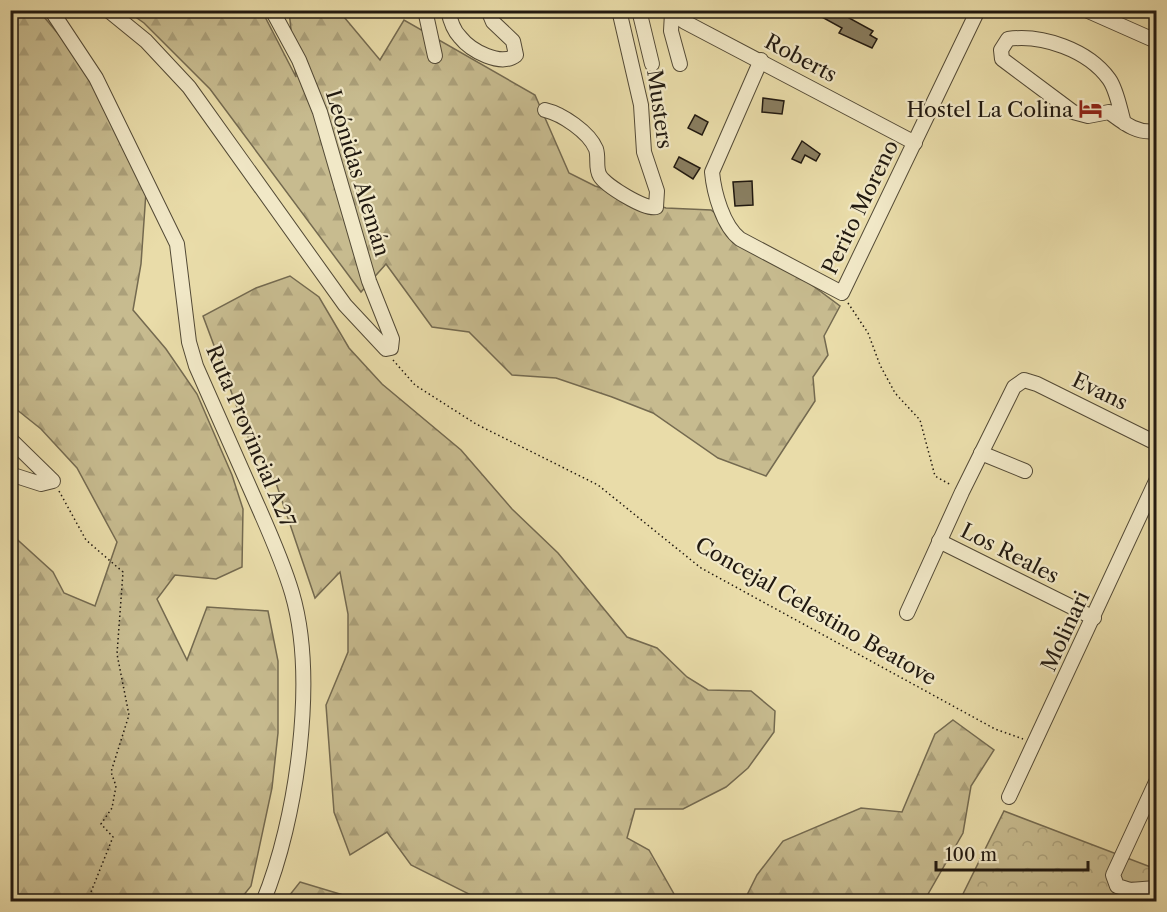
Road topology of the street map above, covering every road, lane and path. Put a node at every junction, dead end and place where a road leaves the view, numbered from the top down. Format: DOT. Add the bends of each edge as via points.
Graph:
graph roads {
  1 [pos="51,10"];
  2 [pos="108,10"];
  3 [pos="272,10"];
  4 [pos="425,10"];
  5 [pos="448,10"];
  6 [pos="488,10"];
  7 [pos="619,10"];
  8 [pos="639,10"];
  9 [pos="978,10"];
  10 [pos="1086,10"];
  11 [pos="670,12"];
  12 [pos="1156,41"];
  13 [pos="435,57"];
  14 [pos="761,60"];
  15 [pos="652,64"];
  16 [pos="680,64"];
  17 [pos="545,110"];
  18 [pos="1124,123"];
  19 [pos="1156,131"];
  20 [pos="915,142"];
  21 [pos="842,293"];
  22 [pos="386,349"];
  23 [pos="10,439"];
  24 [pos="1156,443"];
  25 [pos="981,453"];
  26 [pos="1025,471"];
  27 [pos="10,474"];
  28 [pos="53,481"];
  29 [pos="1156,481"];
  30 [pos="962,492"];
  31 [pos="939,541"];
  32 [pos="907,613"];
  33 [pos="1094,618"];
  34 [pos="1035,744"];
  35 [pos="1156,782"];
  36 [pos="1009,797"];
  37 [pos="1156,888"];
  38 [pos="87,902"];
  39 [pos="263,902"];
  1 -- 39 [label="street, Ruta Provincial A27" via="96,78 177,244 189,342 196,366 275,545 292,594 299,628 302,690 297,774 282,844"];
  2 -- 22 [label="street" via="146,41 189,87 345,305"];
  3 -- 22 [label="street, Leónidas Alemán" via="299,60 320,112 369,281 392,339 391,348"];
  4 -- 13 [label="street"];
  5 -- 6 [label="street" via="460,38 471,47 500,60 510,60 516,55 513,41 493,22"];
  7 -- 17 [label="street, Musters" via="641,105 644,152 658,201 651,209 644,207 607,183 600,176 596,150 590,140 559,113"];
  8 -- 15 [label="street"];
  9 -- 20 [label="street, Perito Moreno"];
  10 -- 12 [label="street"];
  11 -- 14 [label="street, Roberts"];
  11 -- 16 [label="street"];
  14 -- 20 [label="street, Roberts"];
  14 -- 21 [label="street" via="712,172 730,231"];
  18 -- 18 [label="street" via="1109,112 1088,116 1073,112 1002,59 1001,50 1008,39 1026,37 1089,59 1110,80"];
  18 -- 19 [label="street" via="1142,132"];
  20 -- 21 [label="street, Perito Moreno"];
  21 -- 30 [label="path" via="868,333 896,393 920,420 935,476"];
  22 -- 34 [label="path, Concejal Celestino Beatove" via="416,385 476,424 598,486 701,568 995,729"];
  23 -- 28 [label="street"];
  24 -- 25 [label="street, Evans" via="1024,380 1014,387"];
  25 -- 26 [label="street"];
  25 -- 30 [label="street"];
  27 -- 28 [label="street" via="41,484"];
  28 -- 38 [label="path" via="86,540 123,572 117,654 129,715 111,772 116,786 112,808 101,824 112,837"];
  29 -- 33 [label="street, Molinari"];
  30 -- 31 [label="street"];
  31 -- 32 [label="street"];
  31 -- 33 [label="street, Los Reales"];
  33 -- 34 [label="street, Molinari"];
  34 -- 36 [label="street, Molinari"];
  35 -- 37 [label="street" via="1113,875 1117,886 1130,890"];
}
